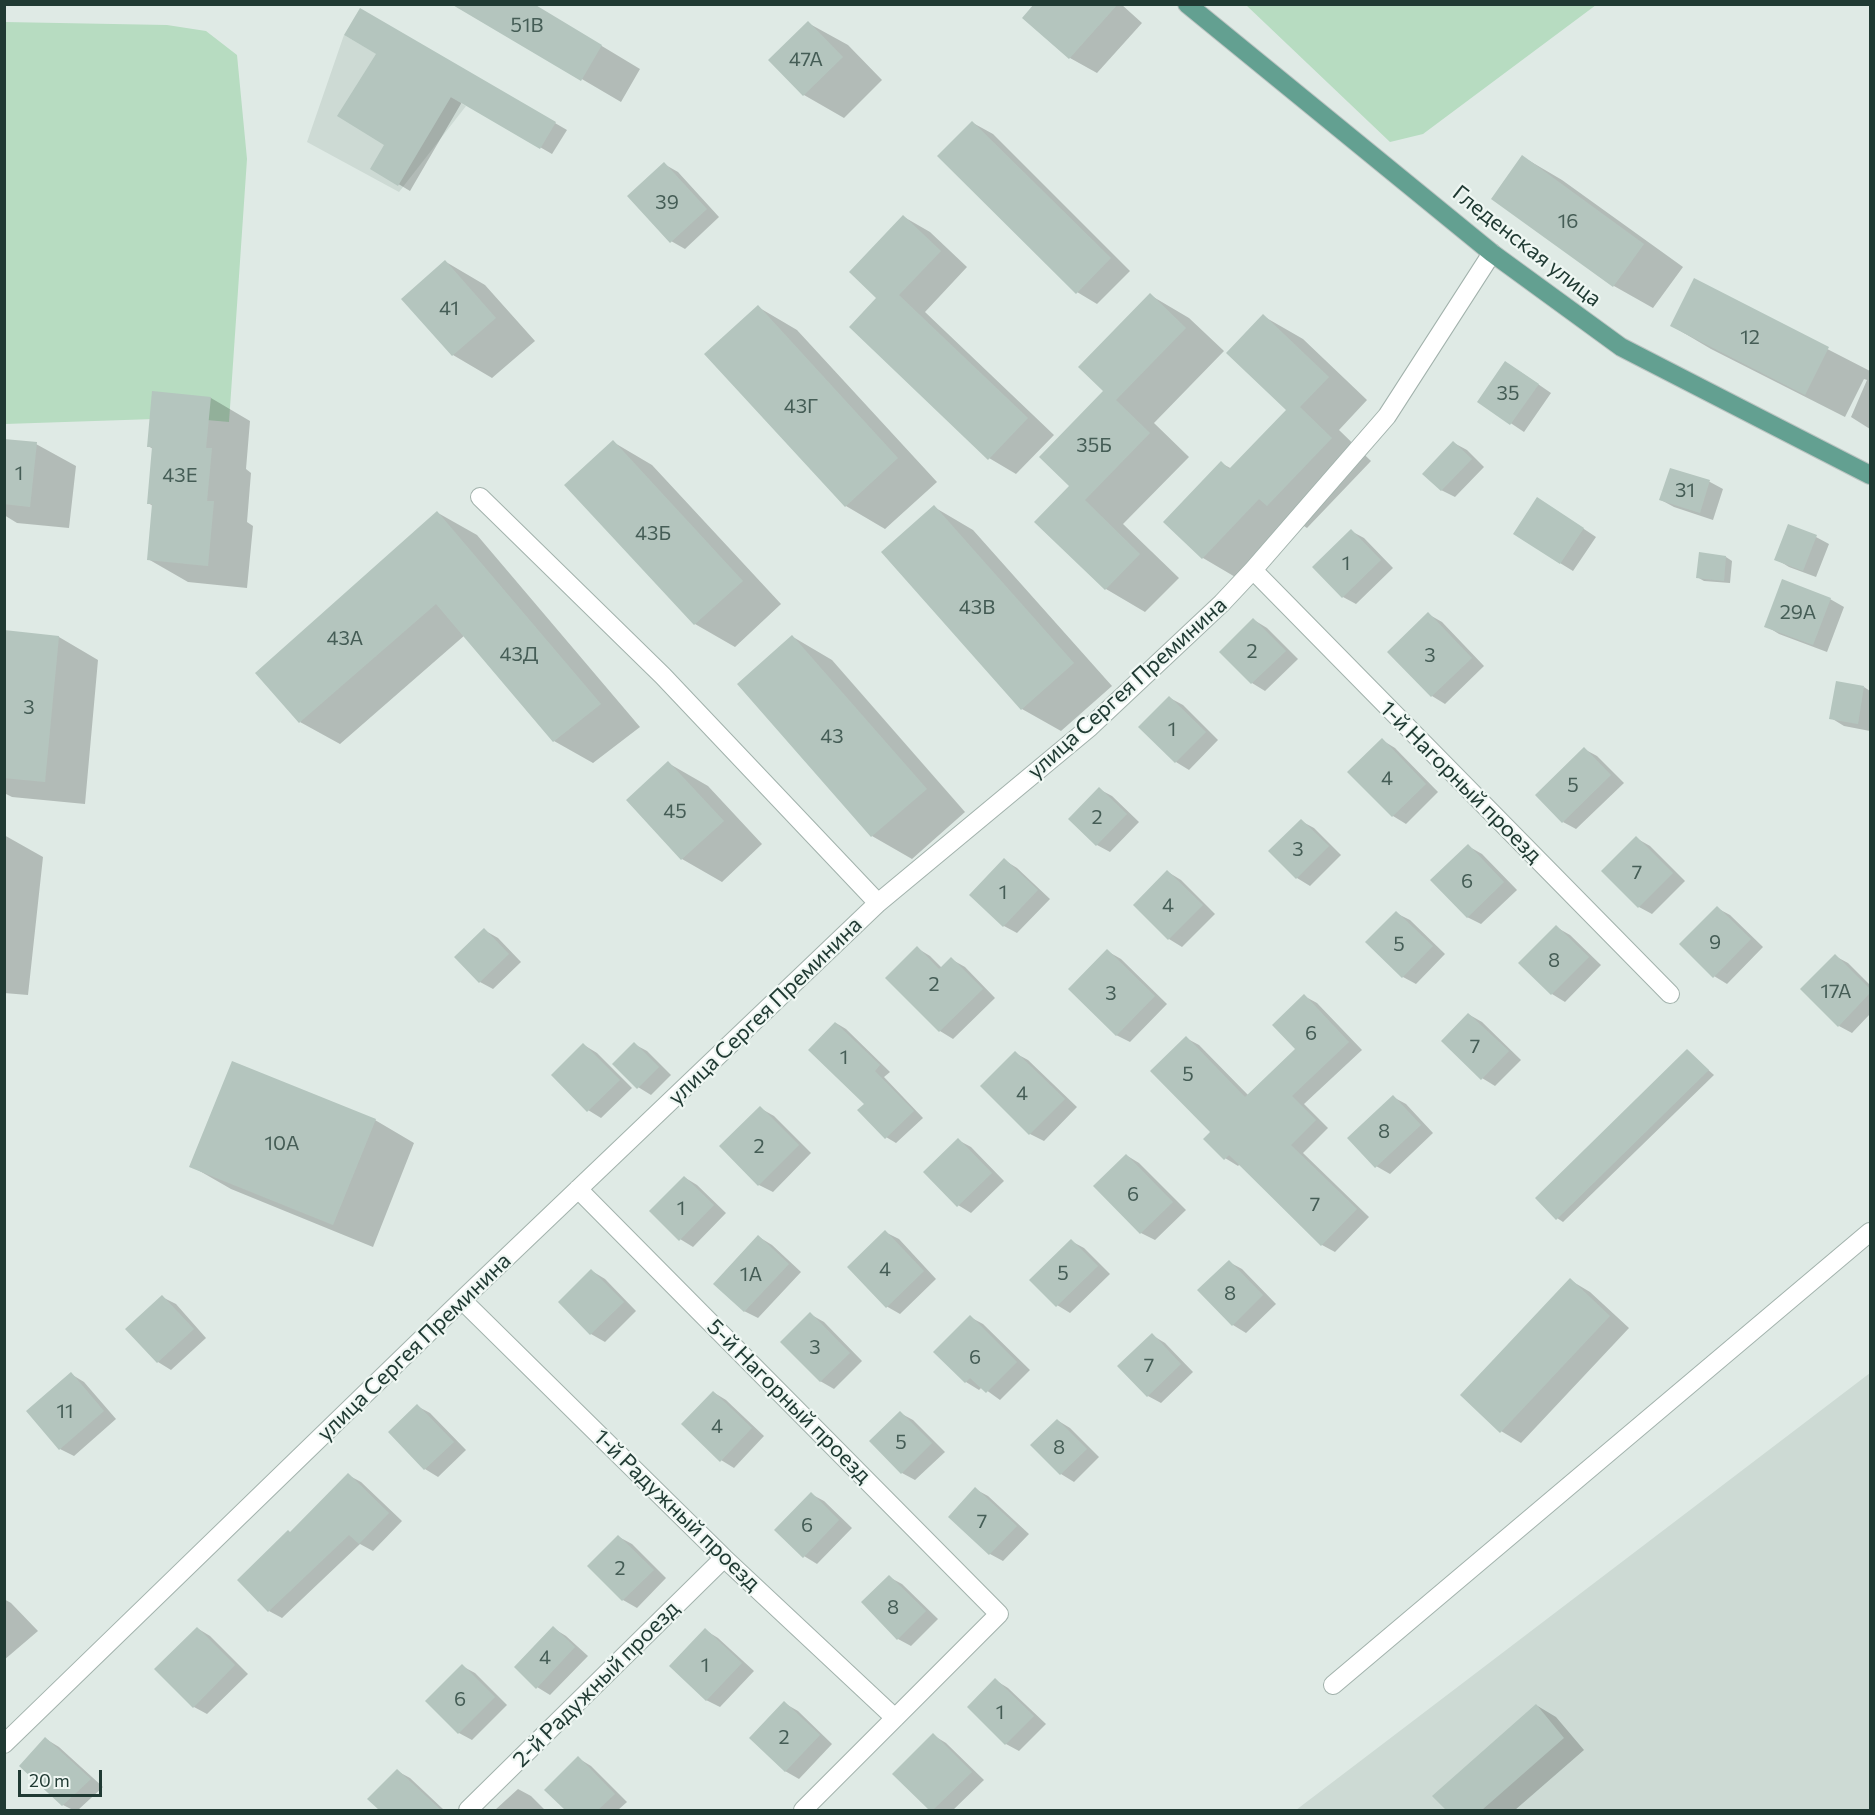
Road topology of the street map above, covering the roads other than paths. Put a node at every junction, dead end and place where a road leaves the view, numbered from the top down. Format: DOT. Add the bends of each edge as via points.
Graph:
graph roads {
  1 [pos="1187,4"];
  2 [pos="1492,253"];
  3 [pos="1870,475"];
  4 [pos="480,497"];
  5 [pos="1253,570"];
  6 [pos="878,903"];
  7 [pos="1670,994"];
  8 [pos="578,1189"];
  9 [pos="1870,1233"];
  10 [pos="462,1300"];
  11 [pos="724,1558"];
  12 [pos="1334,1685"];
  13 [pos="895,1718"];
  14 [pos="4,1744"];
  15 [pos="468,1810"];
  16 [pos="803,1810"];
  1 -- 2 [label="main road, Гледенская улица"];
  2 -- 3 [label="main road, Гледенская улица" via="1621,347"];
  2 -- 5 [label="street, улица Сергея Преминина" via="1387,416"];
  4 -- 6 [label="street" via="663,676"];
  5 -- 6 [label="street, улица Сергея Преминина" via="1090,726"];
  5 -- 7 [label="street, 1-й Нагорный проезд"];
  6 -- 8 [label="street, улица Сергея Преминина"];
  8 -- 10 [label="street, улица Сергея Преминина"];
  8 -- 13 [label="street, 5-й Нагорный проезд" via="999,1614"];
  9 -- 12 [label="street"];
  10 -- 11 [label="street, 1-й Радужный проезд"];
  10 -- 14 [label="street, улица Сергея Преминина"];
  11 -- 13 [label="street, 1-й Радужный проезд"];
  11 -- 15 [label="street, 2-й Радужный проезд"];
  13 -- 16 [label="street"];
}
